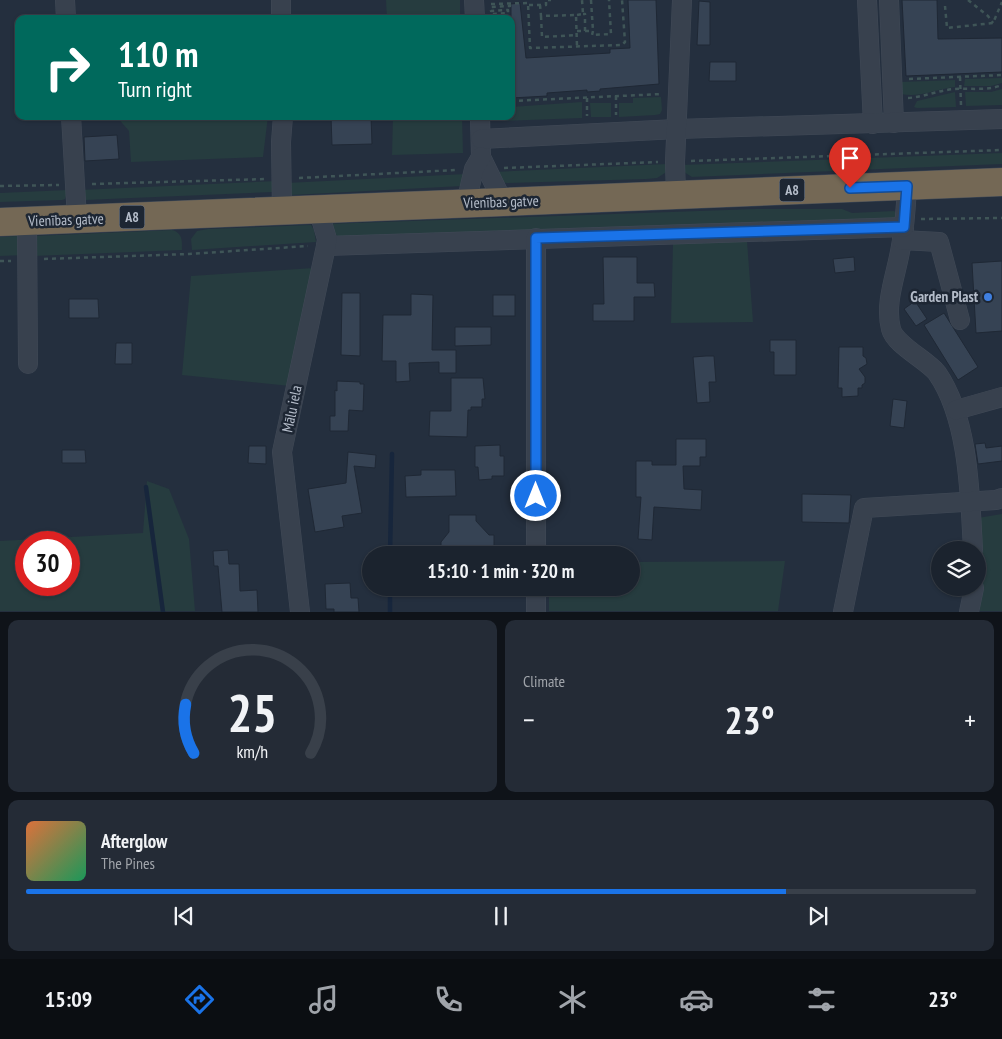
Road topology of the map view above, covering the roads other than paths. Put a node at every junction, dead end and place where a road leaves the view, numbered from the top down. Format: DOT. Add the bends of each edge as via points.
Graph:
graph roads {
  1 [pos="65,0"];
  2 [pos="281,0"];
  3 [pos="682,0"];
  4 [pos="867,0"];
  5 [pos="889,0"];
  6 [pos="66,15"];
  7 [pos="281,15"];
  8 [pos="1002,119"];
  9 [pos="71,120"];
  10 [pos="284,120"];
  11 [pos="480,120"];
  12 [pos="894,123"];
  13 [pos="873,124"];
  14 [pos="676,129"];
  15 [pos="481,148"];
  16 [pos="1002,182"];
  17 [pos="907,186"];
  18 [pos="676,195"];
  19 [pos="503,202"];
  20 [pos="466,203"];
  21 [pos="318,209"];
  22 [pos="282,210"];
  23 [pos="77,219"];
  24 [pos="13,222"];
  25 [pos="903,233"];
  26 [pos="536,238"];
  27 [pos="326,243"];
  28 [pos="960,320"];
  29 [pos="28,364"];
  30 [pos="1002,397"];
  31 [pos="956,410"];
  32 [pos="1002,498"];
  33 [pos="971,501"];
  34 [pos="973,541"];
  35 [pos="536,546"];
  36 [pos="536,596"];
  37 [pos="972,596"];
  38 [pos="300,612"];
  39 [pos="536,612"];
  40 [pos="843,612"];
  41 [pos="969,612"];
  1 -- 6 [label="street"];
  2 -- 7 [label="street"];
  3 -- 14 [label="street"];
  4 -- 13 [label="street"];
  5 -- 12 [label="street"];
  8 -- 12 [label="street"];
  9 -- 23 [label="street"];
  10 -- 22 [label="street"];
  11 -- 15 [label="street"];
  12 -- 13 [label="street"];
  13 -- 14 [label="street"];
  14 -- 15 [label="street"];
  14 -- 18 [label="street"];
  15 -- 19 [label="street"];
  15 -- 20 [label="street"];
  16 -- 17 [label="highway, Vienības gatve / A8"];
  17 -- 18 [label="highway, Vienības gatve / A8"];
  17 -- 25 [label="street"];
  18 -- 19 [label="highway, Vienības gatve / A8"];
  19 -- 20 [label="highway, Vienības gatve / A8"];
  20 -- 21 [label="highway, Vienības gatve / A8"];
  21 -- 22 [label="highway, Vienības gatve / A8"];
  21 -- 27 [label="street, Mālu iela"];
  22 -- 23 [label="highway, Vienības gatve / A8"];
  23 -- 24 [label="highway, Vienības gatve / A8"];
  24 -- 29 [label="street" via="28,260"];
  25 -- 26 [label="street"];
  25 -- 28 [label="street" via="939,242"];
  25 -- 31 [label="street" via="888,307 891,331 935,371"];
  26 -- 27 [label="street"];
  26 -- 35 [label="street"];
  27 -- 38 [label="street, Mālu iela" via="282,452"];
  30 -- 31 [label="street"];
  31 -- 33 [label="street"];
  32 -- 33 [label="street"];
  33 -- 34 [label="street"];
  33 -- 40 [label="street" via="864,508"];
  36 -- 39 [label="street"];
  37 -- 41 [label="street"];
}
